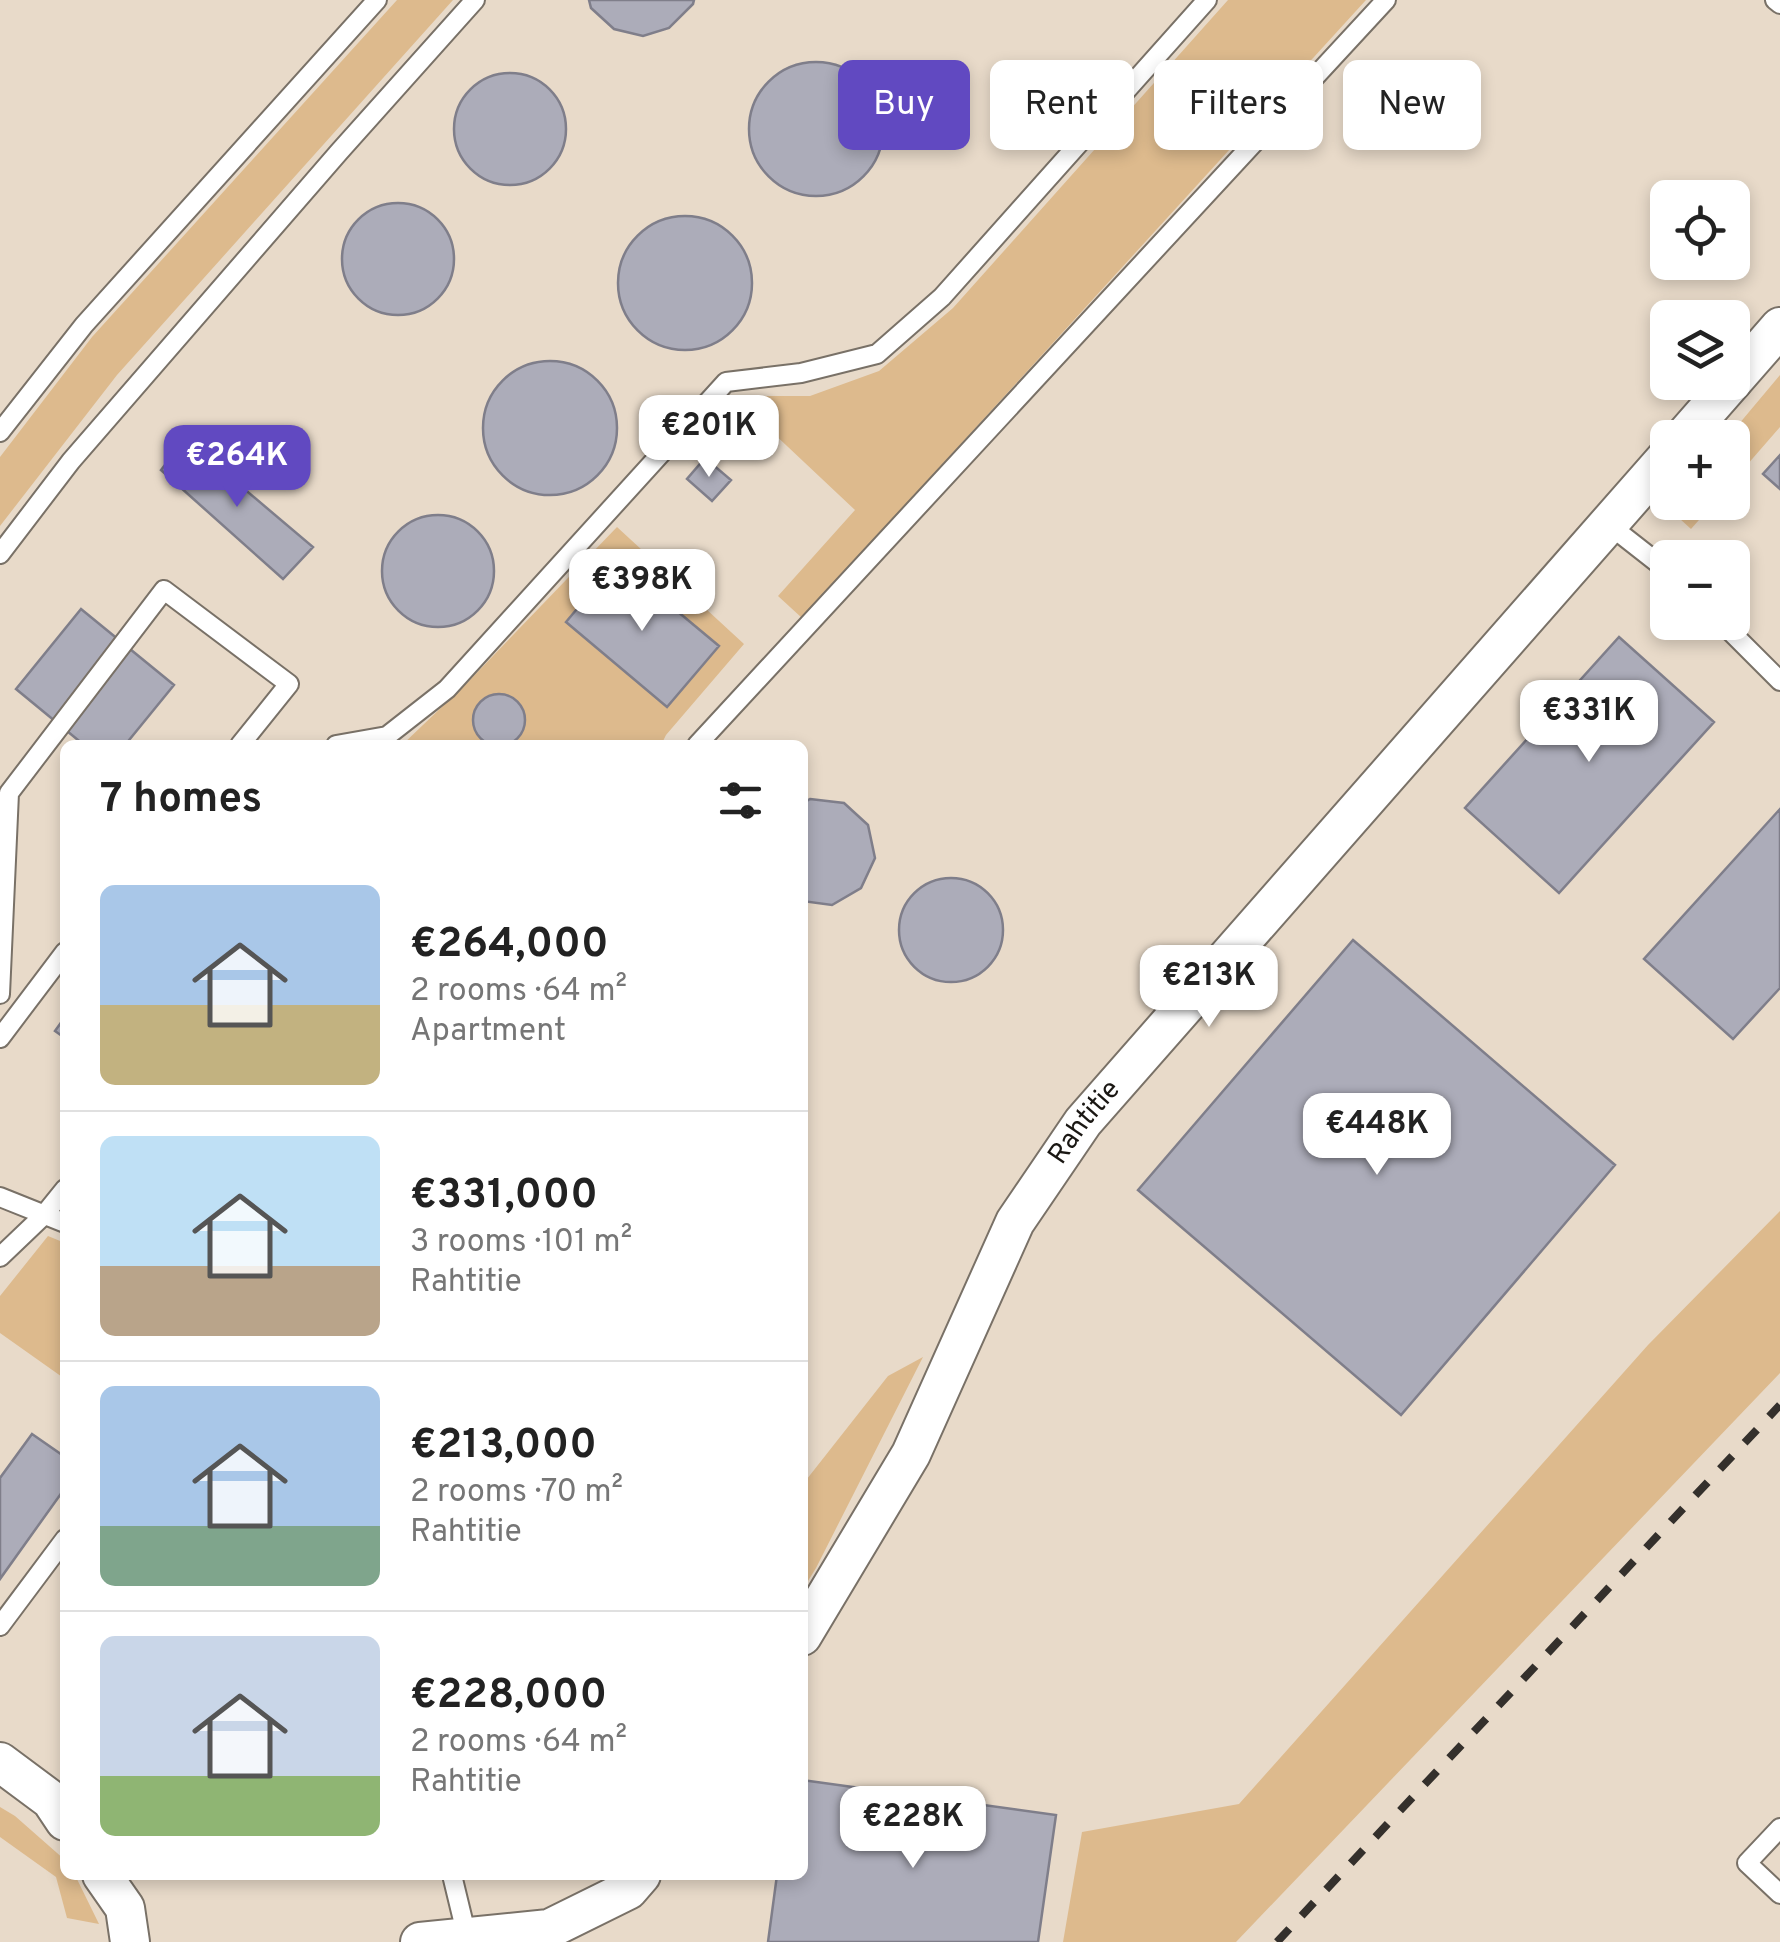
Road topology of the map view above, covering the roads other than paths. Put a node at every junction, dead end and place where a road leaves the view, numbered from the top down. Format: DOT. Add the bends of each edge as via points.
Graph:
graph roads {
  1 [pos="377,0"];
  2 [pos="475,0"];
  3 [pos="1207,0"];
  4 [pos="1386,0"];
  5 [pos="1780,327"];
  6 [pos="1750,361"];
  7 [pos="1717,400"];
  8 [pos="1699,420"];
  9 [pos="0,432"];
  10 [pos="1650,476"];
  11 [pos="1608,524"];
  12 [pos="0,554"];
  13 [pos="1650,556"];
  14 [pos="1738,640"];
  15 [pos="1780,681"];
  16 [pos="244,740"];
  17 [pos="364,740"];
  18 [pos="701,740"];
  19 [pos="60,959"];
  20 [pos="0,994"];
  21 [pos="0,1038"];
  22 [pos="60,1196"];
  23 [pos="0,1197"];
  24 [pos="44,1215"];
  25 [pos="60,1221"];
  26 [pos="0,1257"];
  27 [pos="60,1545"];
  28 [pos="0,1626"];
  29 [pos="808,1626"];
  30 [pos="0,1762"];
  31 [pos="60,1814"];
  32 [pos="1780,1828"];
  33 [pos="105,1880"];
  34 [pos="453,1880"];
  35 [pos="637,1880"];
  36 [pos="1780,1894"];
  37 [pos="467,1937"];
  38 [pos="130,1942"];
  39 [pos="420,1942"];
  1 -- 9 [label="lane" via="84,325"];
  2 -- 12 [label="lane" via="71,461"];
  3 -- 17 [label="lane" via="942,297 877,354 802,373 726,382 448,689 387,736"];
  4 -- 18 [label="lane"];
  5 -- 6 [label="street"];
  7 -- 8 [label="street"];
  10 -- 11 [label="street, Rahtitie"];
  11 -- 13 [label="lane"];
  11 -- 29 [label="street, Rahtitie" via="1083,1122 1014,1222 911,1454"];
  14 -- 15 [label="lane"];
  16 -- 20 [label="lane" via="289,684 164,590 8,793"];
  19 -- 21 [label="lane"];
  22 -- 24 [label="lane"];
  23 -- 24 [label="lane"];
  24 -- 25 [label="lane"];
  24 -- 26 [label="lane"];
  27 -- 28 [label="lane"];
  30 -- 31 [label="street"];
  32 -- 36 [label="lane" via="1748,1863"];
  33 -- 38 [label="street" via="125,1908"];
  34 -- 37 [label="lane"];
  35 -- 37 [label="street" via="549,1929"];
  37 -- 39 [label="street"];
}
